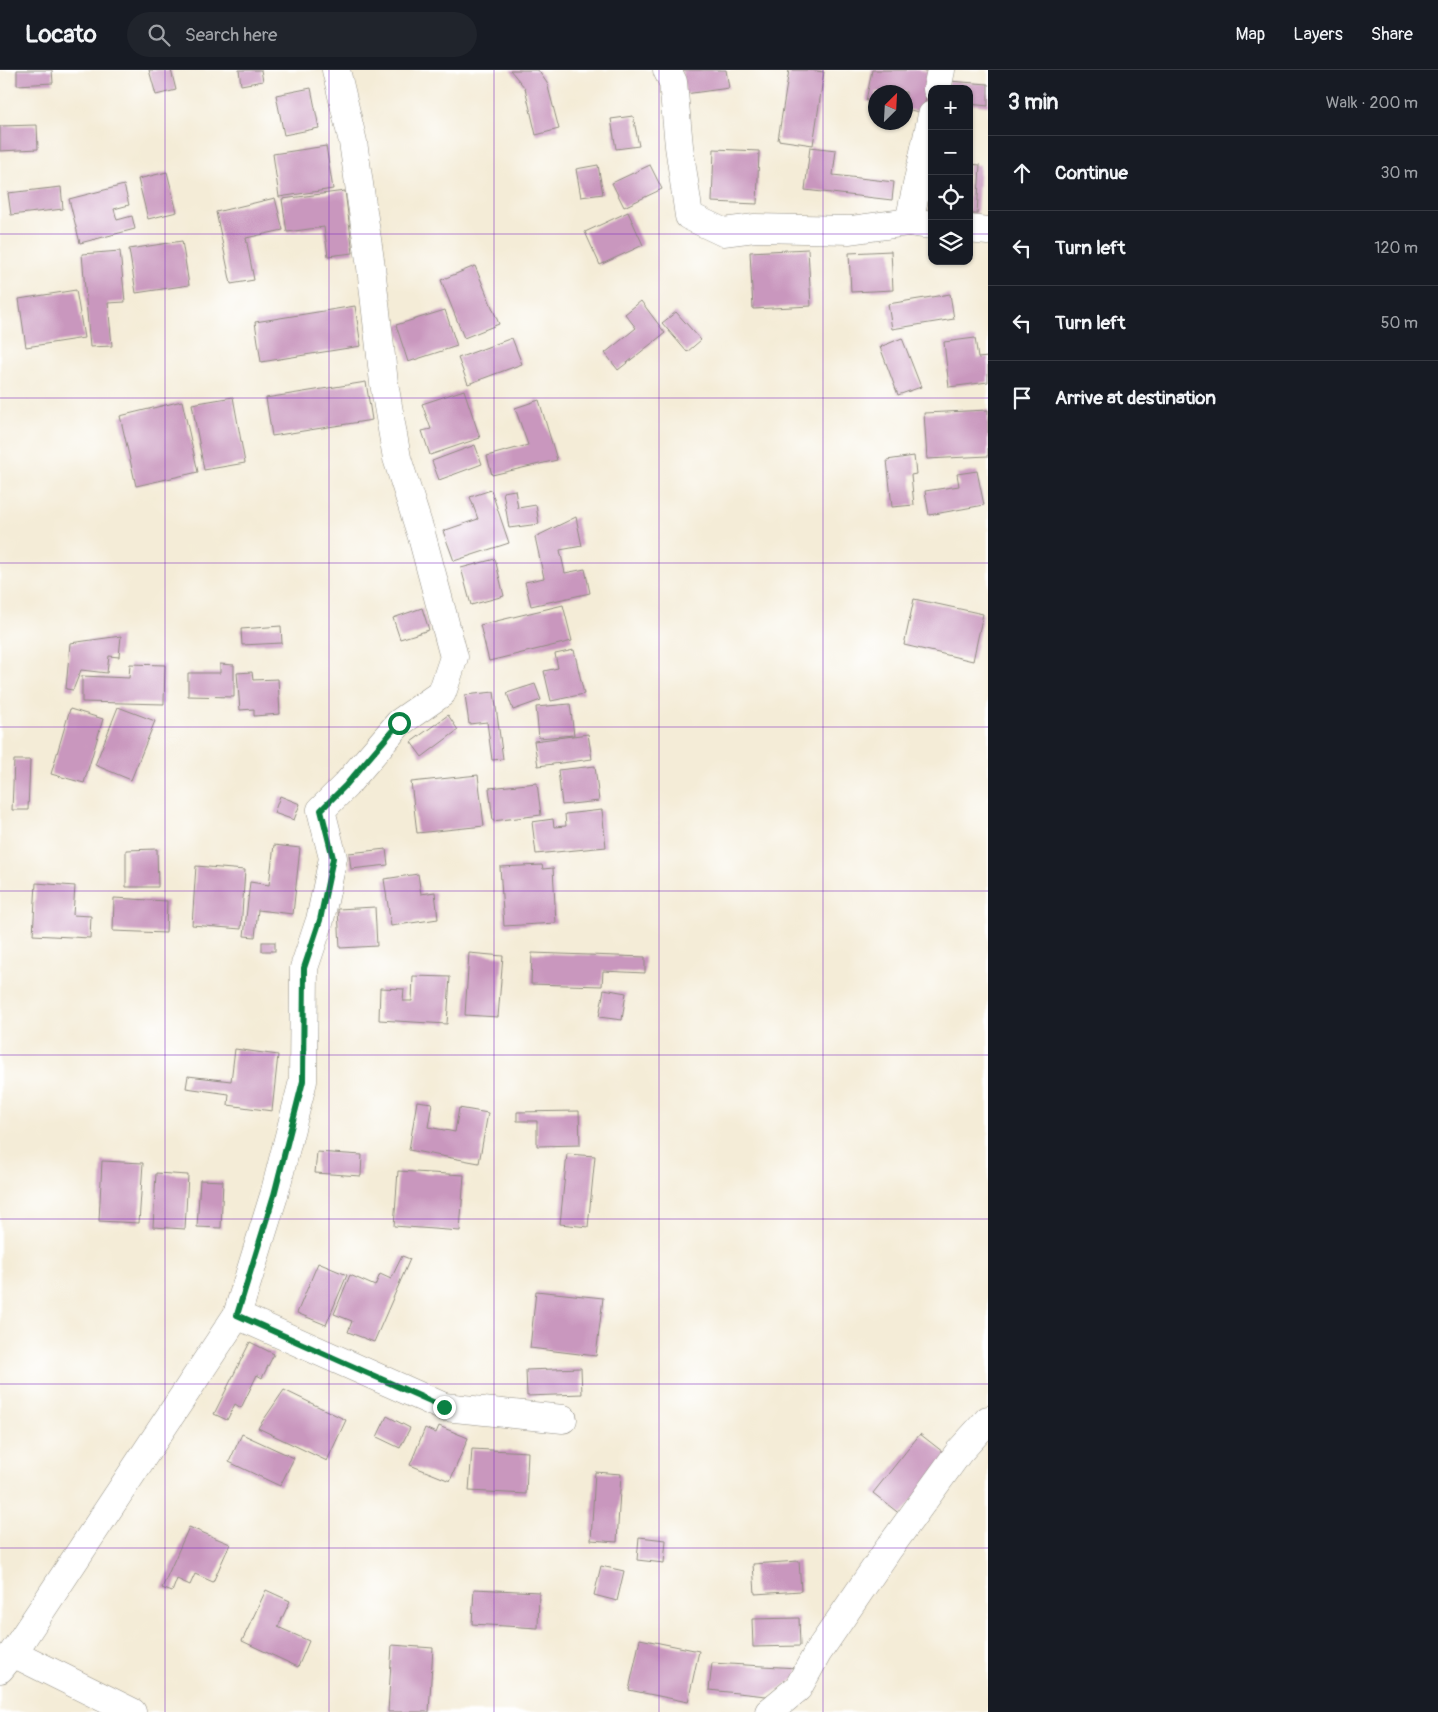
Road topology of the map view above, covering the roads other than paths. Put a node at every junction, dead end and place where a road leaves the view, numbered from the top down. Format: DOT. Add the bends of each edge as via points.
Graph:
graph roads {
  1 [pos="336,70"];
  2 [pos="667,70"];
  3 [pos="941,70"];
  4 [pos="938,85"];
  5 [pos="930,130"];
  6 [pos="920,223"];
  7 [pos="973,229"];
  8 [pos="988,231"];
  9 [pos="237,1315"];
  10 [pos="563,1420"];
  11 [pos="988,1420"];
  12 [pos="6,1661"];
  13 [pos="132,1712"];
  14 [pos="769,1712"];
  1 -- 9 [label="street" via="353,142 384,383 398,458 454,657 442,693 399,723 321,810 333,858 320,920 304,968 303,1081 274,1195"];
  2 -- 6 [label="street" via="673,82 689,216 723,232 755,228 850,230"];
  3 -- 4 [label="street"];
  5 -- 6 [label="street"];
  7 -- 8 [label="street"];
  9 -- 10 [label="street" via="444,1407"];
  9 -- 12 [label="street"];
  11 -- 14 [label="street" via="959,1452 887,1551 818,1652 798,1688"];
  12 -- 13 [label="street"];
}
